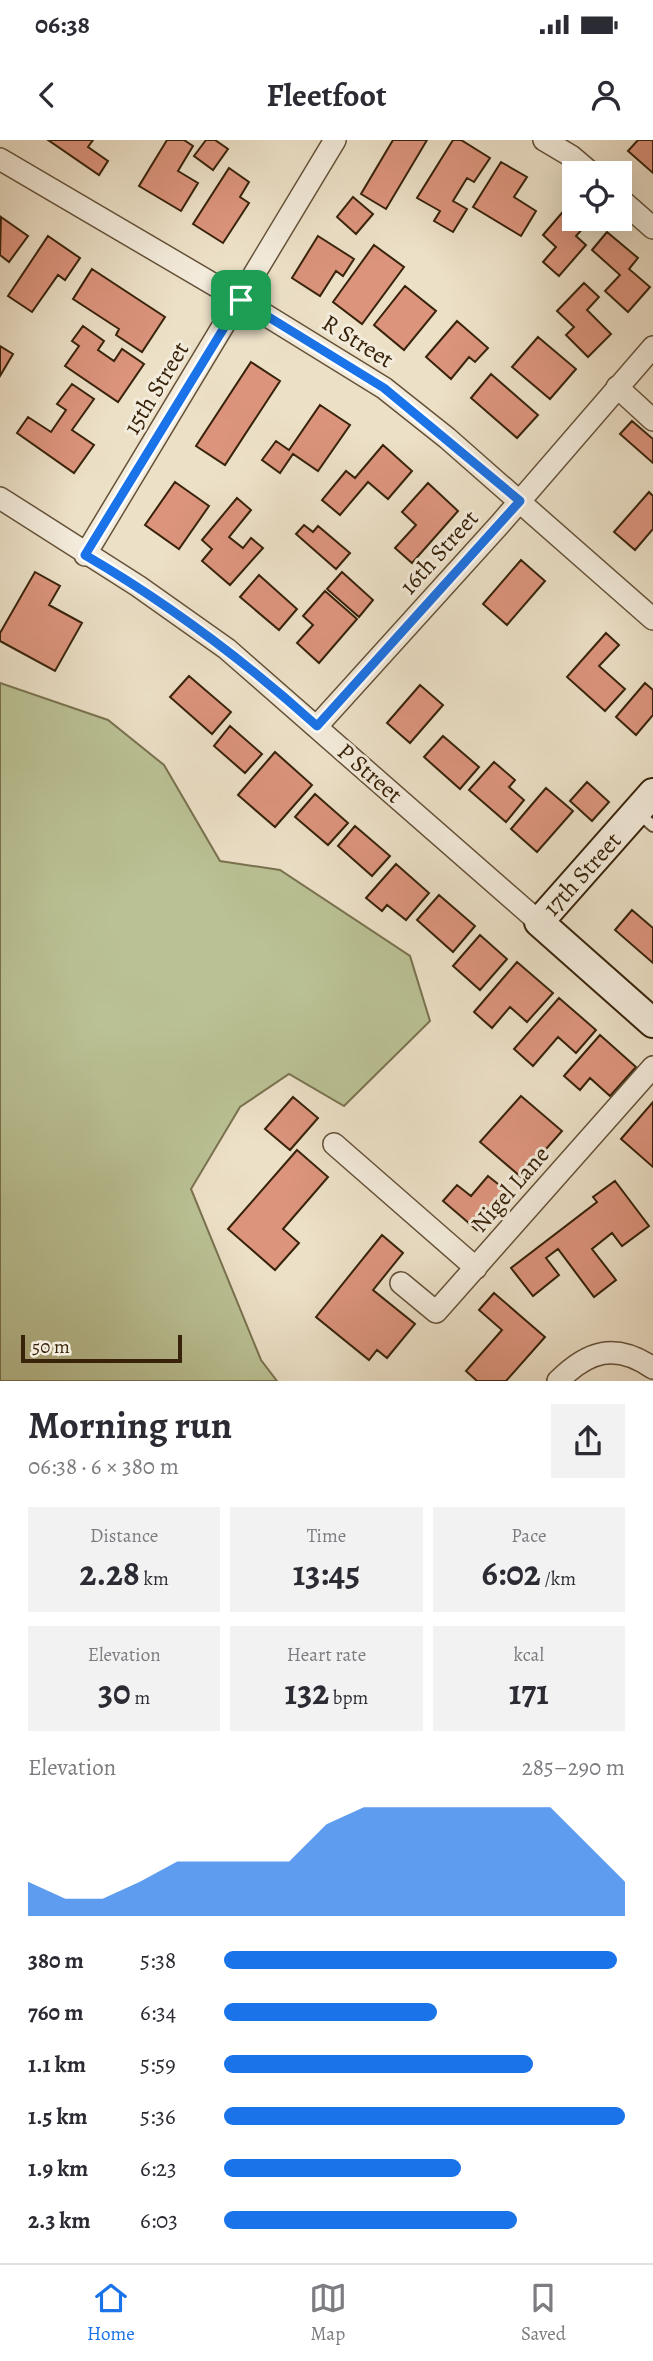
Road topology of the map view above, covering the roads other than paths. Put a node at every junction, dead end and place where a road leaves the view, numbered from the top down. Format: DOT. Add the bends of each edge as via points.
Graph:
graph roads {
  1 [pos="334,140"];
  2 [pos="544,140"];
  3 [pos="0,159"];
  4 [pos="577,161"];
  5 [pos="632,209"];
  6 [pos="653,228"];
  7 [pos="241,300"];
  8 [pos="653,347"];
  9 [pos="617,387"];
  10 [pos="653,420"];
  11 [pos="0,498"];
  12 [pos="520,501"];
  13 [pos="85,555"];
  14 [pos="653,619"];
  15 [pos="317,726"];
  16 [pos="648,810"];
  17 [pos="539,922"];
  18 [pos="653,1023"];
  19 [pos="653,1067"];
  20 [pos="334,1144"];
  21 [pos="475,1268"];
  22 [pos="401,1283"];
  23 [pos="653,1368"];
  24 [pos="558,1381"];
  1 -- 7 [label="street, 15th Street"];
  2 -- 4 [label="street"];
  3 -- 7 [label="street, R Street"];
  5 -- 6 [label="street"];
  7 -- 12 [label="street, R Street" via="395,396"];
  7 -- 13 [label="street, 15th Street"];
  8 -- 9 [label="street, 16th Street"];
  9 -- 10 [label="street"];
  9 -- 12 [label="street, 16th Street"];
  11 -- 13 [label="street, P Street"];
  12 -- 14 [label="street, R Street"];
  12 -- 15 [label="street, 16th Street"];
  13 -- 15 [label="street, P Street" via="196,625"];
  15 -- 17 [label="street, P Street"];
  16 -- 17 [label="street, 17th Street"];
  17 -- 18 [label="street, P Street"];
  19 -- 21 [label="street, Nigel Lane"];
  20 -- 21 [label="street"];
  21 -- 22 [label="street, Nigel Lane" via="436,1312"];
  23 -- 24 [label="street" via="631,1357 595,1353"];
}
